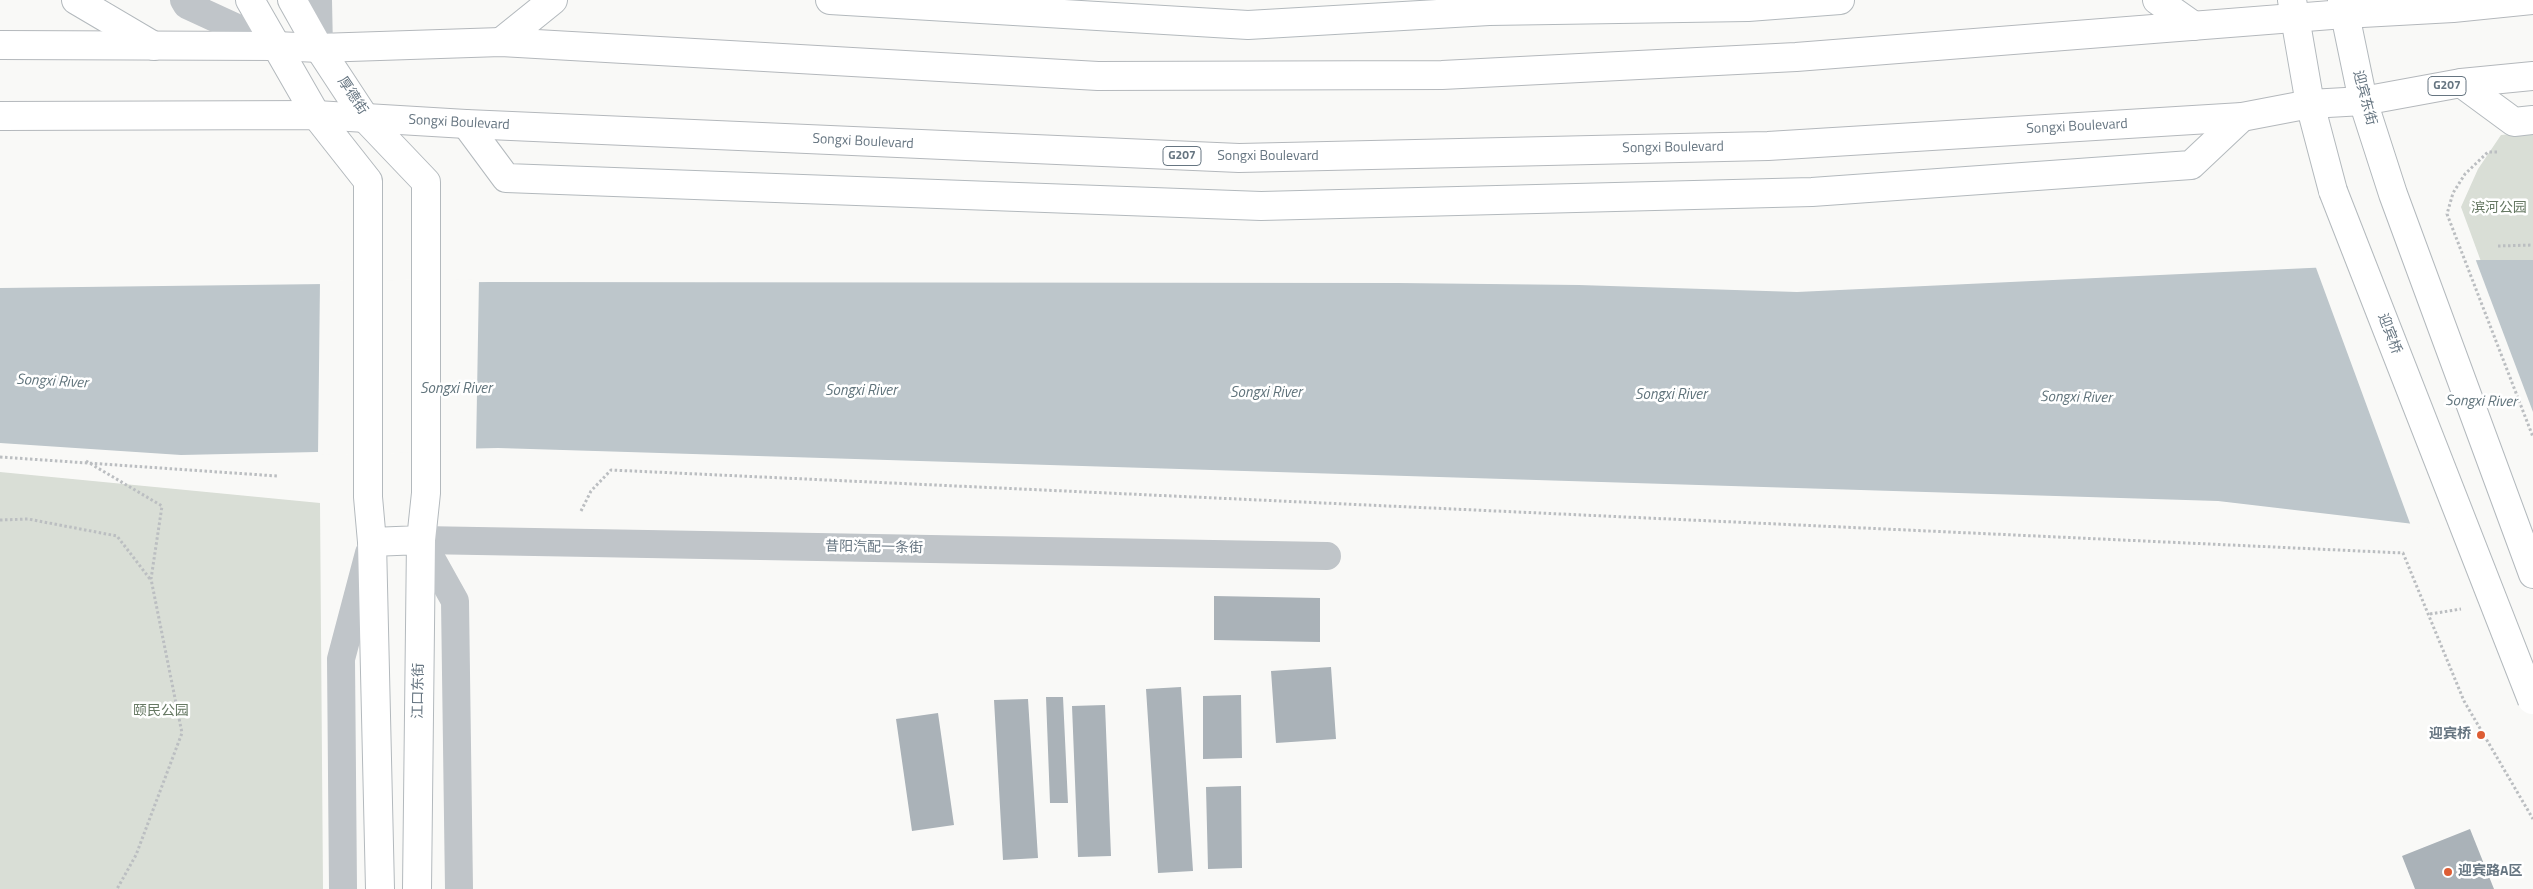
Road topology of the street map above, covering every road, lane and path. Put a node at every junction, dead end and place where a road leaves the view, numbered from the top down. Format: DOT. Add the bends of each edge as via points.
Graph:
graph roads {
  1 [pos="76,0"];
  2 [pos="184,0"];
  3 [pos="250,0"];
  4 [pos="292,0"];
  5 [pos="318,0"];
  6 [pos="553,0"];
  7 [pos="830,0"];
  8 [pos="1840,0"];
  9 [pos="2157,0"];
  10 [pos="2533,0"];
  11 [pos="2455,4"];
  12 [pos="2345,5"];
  13 [pos="2290,6"];
  14 [pos="2194,26"];
  15 [pos="501,42"];
  16 [pos="0,45"];
  17 [pos="154,46"];
  18 [pos="276,46"];
  19 [pos="319,48"];
  20 [pos="2533,76"];
  21 [pos="2461,83"];
  22 [pos="2363,101"];
  23 [pos="2310,104"];
  24 [pos="316,115"];
  25 [pos="0,116"];
  26 [pos="2242,117"];
  27 [pos="366,118"];
  28 [pos="2533,120"];
  29 [pos="466,124"];
  30 [pos="2507,151"];
  31 [pos="426,182"];
  32 [pos="2533,245"];
  33 [pos="2498,246"];
  34 [pos="2533,437"];
  35 [pos="0,457"];
  36 [pos="86,462"];
  37 [pos="277,476"];
  38 [pos="0,520"];
  39 [pos="421,540"];
  40 [pos="372,542"];
  41 [pos="574,543"];
  42 [pos="1327,556"];
  43 [pos="2533,574"];
  44 [pos="151,579"];
  45 [pos="2532,702"];
  46 [pos="2533,819"];
  47 [pos="117,889"];
  48 [pos="343,889"];
  49 [pos="380,889"];
  50 [pos="417,889"];
  51 [pos="459,889"];
  1 -- 17 [label="main road"];
  2 -- 18 [label="street" via="187,5"];
  3 -- 18 [label="main road"];
  4 -- 19 [label="main road, 厚德街"];
  5 -- 19 [label="street"];
  6 -- 15 [label="main road"];
  7 -- 8 [label="main road" via="1248,24 1489,11 1748,8"];
  9 -- 14 [label="main road"];
  10 -- 11 [label="main road"];
  11 -- 12 [label="main road"];
  12 -- 13 [label="main road"];
  12 -- 22 [label="main road, 迎宾东街"];
  13 -- 14 [label="main road"];
  13 -- 23 [label="main road"];
  14 -- 15 [label="main road" via="1796,57 1442,75 1098,76"];
  15 -- 19 [label="main road"];
  16 -- 17 [label="main road"];
  17 -- 18 [label="main road"];
  18 -- 19 [label="main road"];
  18 -- 24 [label="main road"];
  19 -- 27 [label="main road, 厚德街"];
  20 -- 21 [label="main road, Songxi Boulevard / G207"];
  21 -- 22 [label="main road, Songxi Boulevard / G207"];
  21 -- 28 [label="main road" via="2514,122"];
  22 -- 23 [label="main road, Songxi Boulevard / G207"];
  22 -- 43 [label="main road, 迎宾东街"];
  23 -- 26 [label="main road, Songxi Boulevard / G207"];
  23 -- 45 [label="main road, 迎宾桥, bridge" via="2333,191"];
  24 -- 25 [label="main road, Songxi Boulevard / G207"];
  24 -- 27 [label="main road, Songxi Boulevard / G207"];
  24 -- 40 [label="main road" via="368,181 368,497"];
  26 -- 29 [label="main road, Songxi Boulevard / G207" via="1768,146 1239,158"];
  26 -- 29 [label="main road" via="2191,165 1812,192 1261,206 506,178"];
  27 -- 29 [label="main road, Songxi Boulevard / G207"];
  27 -- 31 [label="main road, 厚德街"];
  30 -- 34 [label="path" via="2488,152 2465,174 2453,193 2447,214"];
  31 -- 39 [label="main road, 江口东街" via="426,494"];
  32 -- 33 [label="path"];
  35 -- 36 [label="path"];
  36 -- 37 [label="path"];
  36 -- 44 [label="path" via="162,506"];
  38 -- 44 [label="path" via="28,519 117,536"];
  39 -- 40 [label="main road"];
  39 -- 41 [label="street, 昔阳汽配一条街"];
  39 -- 50 [label="main road, 江口东街"];
  39 -- 51 [label="street" via="455,601"];
  40 -- 48 [label="street" via="341,659"];
  40 -- 49 [label="main road"];
  41 -- 42 [label="street, 昔阳汽配一条街"];
  41 -- 46 [label="path" via="582,507 591,491 611,470 2402,553 2464,701"];
  44 -- 47 [label="path" via="182,733 136,855"];
}
